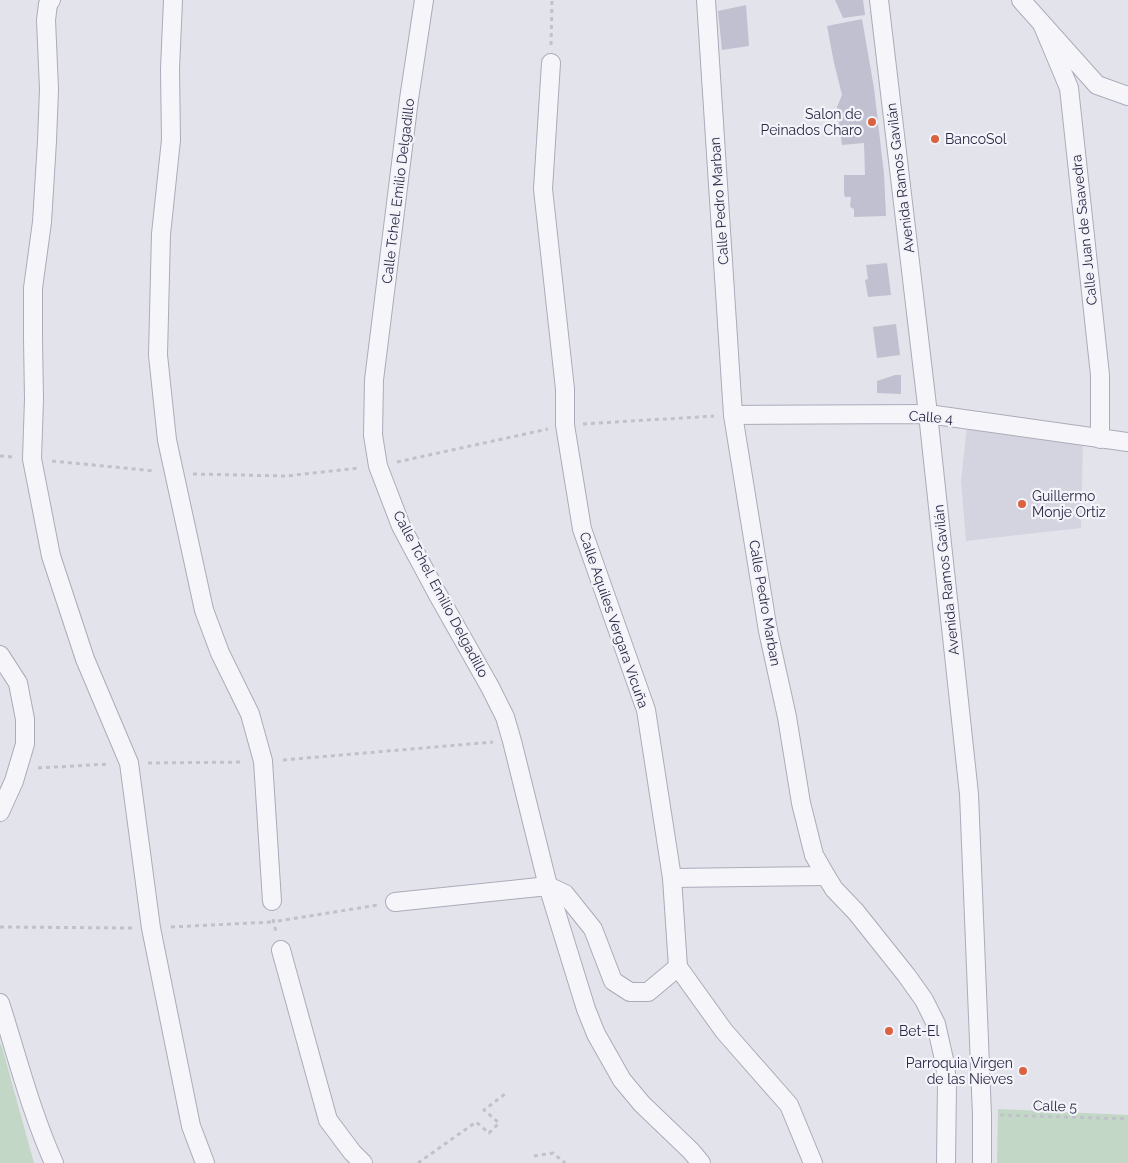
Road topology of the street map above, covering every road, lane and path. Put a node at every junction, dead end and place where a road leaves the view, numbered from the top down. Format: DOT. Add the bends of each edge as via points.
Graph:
graph roads {
  1 [pos="51,0"];
  2 [pos="173,0"];
  3 [pos="424,0"];
  4 [pos="552,0"];
  5 [pos="706,0"];
  6 [pos="879,0"];
  7 [pos="1021,0"];
  8 [pos="1043,26"];
  9 [pos="551,63"];
  10 [pos="1128,96"];
  11 [pos="928,414"];
  12 [pos="732,415"];
  13 [pos="565,425"];
  14 [pos="1100,439"];
  15 [pos="1128,442"];
  16 [pos="0,456"];
  17 [pos="32,459"];
  18 [pos="378,466"];
  19 [pos="175,473"];
  20 [pos="0,655"];
  21 [pos="512,741"];
  22 [pos="263,761"];
  23 [pos="0,812"];
  24 [pos="826,876"];
  25 [pos="672,878"];
  26 [pos="548,886"];
  27 [pos="272,901"];
  28 [pos="395,902"];
  29 [pos="273,922"];
  30 [pos="281,950"];
  31 [pos="678,968"];
  32 [pos="0,1003"];
  33 [pos="505,1094"];
  34 [pos="982,1114"];
  35 [pos="1128,1119"];
  36 [pos="534,1156"];
  37 [pos="54,1163"];
  38 [pos="205,1163"];
  39 [pos="363,1163"];
  40 [pos="418,1163"];
  41 [pos="565,1163"];
  42 [pos="700,1163"];
  43 [pos="813,1163"];
  44 [pos="946,1163"];
  45 [pos="982,1163"];
  1 -- 17 [label="street" via="46,20 47,142 33,297"];
  2 -- 19 [label="street" via="171,140 161,234 158,355 167,440"];
  3 -- 18 [label="street, Calle Tchel. Emilio Delgadillo" via="374,380 373,435"];
  4 -- 9 [label="path"];
  5 -- 12 [label="street, Calle Pedro Marban"];
  6 -- 11 [label="street, Avenida Ramos Gavilán"];
  7 -- 8 [label="street, Calle Juan de Saavedra"];
  8 -- 10 [label="street, Calle Juan de Saavedra" via="1097,85"];
  8 -- 14 [label="street, Calle Juan de Saavedra" via="1069,88 1100,375"];
  9 -- 13 [label="street, Calle Aquiles Vergara Vicuña" via="543,189 565,389"];
  11 -- 12 [label="street, Calle 4"];
  11 -- 14 [label="street, Calle 4"];
  11 -- 34 [label="street, Avenida Ramos Gavilán" via="969,794"];
  12 -- 13 [label="path"];
  12 -- 24 [label="street, Calle Pedro Marban" via="801,803 814,855"];
  13 -- 18 [label="path"];
  13 -- 25 [label="street, Calle Aquiles Vergara Vicuña" via="582,529 646,710"];
  14 -- 15 [label="street, Calle 4"];
  16 -- 17 [label="path"];
  17 -- 19 [label="path"];
  17 -- 38 [label="street" via="51,556 85,659 129,763 151,928 191,1126"];
  18 -- 19 [label="path" via="286,476"];
  18 -- 21 [label="street, Calle Tchel. Emilio Delgadillo" via="401,526 490,687 505,717"];
  19 -- 22 [label="street" via="204,610 220,653 250,714"];
  20 -- 23 [label="street" via="18,683 25,719 25,744 14,782"];
  21 -- 22 [label="path"];
  21 -- 26 [label="street, Calle Tchel. Emilio Delgadillo"];
  22 -- 27 [label="street"];
  24 -- 25 [label="street"];
  24 -- 44 [label="street, Calle Pedro Marban" via="907,976 936,1024 947,1083"];
  25 -- 31 [label="street, Calle Aquiles Vergara Vicuña"];
  26 -- 28 [label="street"];
  26 -- 31 [label="street" via="565,894 593,929 614,981 630,992 648,992"];
  26 -- 42 [label="street, Calle Tchel. Emilio Delgadillo" via="596,1034 622,1080"];
  27 -- 29 [label="path"];
  28 -- 29 [label="path"];
  29 -- 30 [label="path"];
  30 -- 39 [label="street" via="328,1120"];
  31 -- 43 [label="street" via="724,1031 789,1105"];
  32 -- 37 [label="street" via="37,1125"];
  33 -- 40 [label="path" via="484,1110 499,1123 489,1133 476,1122"];
  34 -- 35 [label="path, Calle 5"];
  34 -- 45 [label="street, Avenida Ramos Gavilán"];
  36 -- 41 [label="path" via="553,1153"];
}
